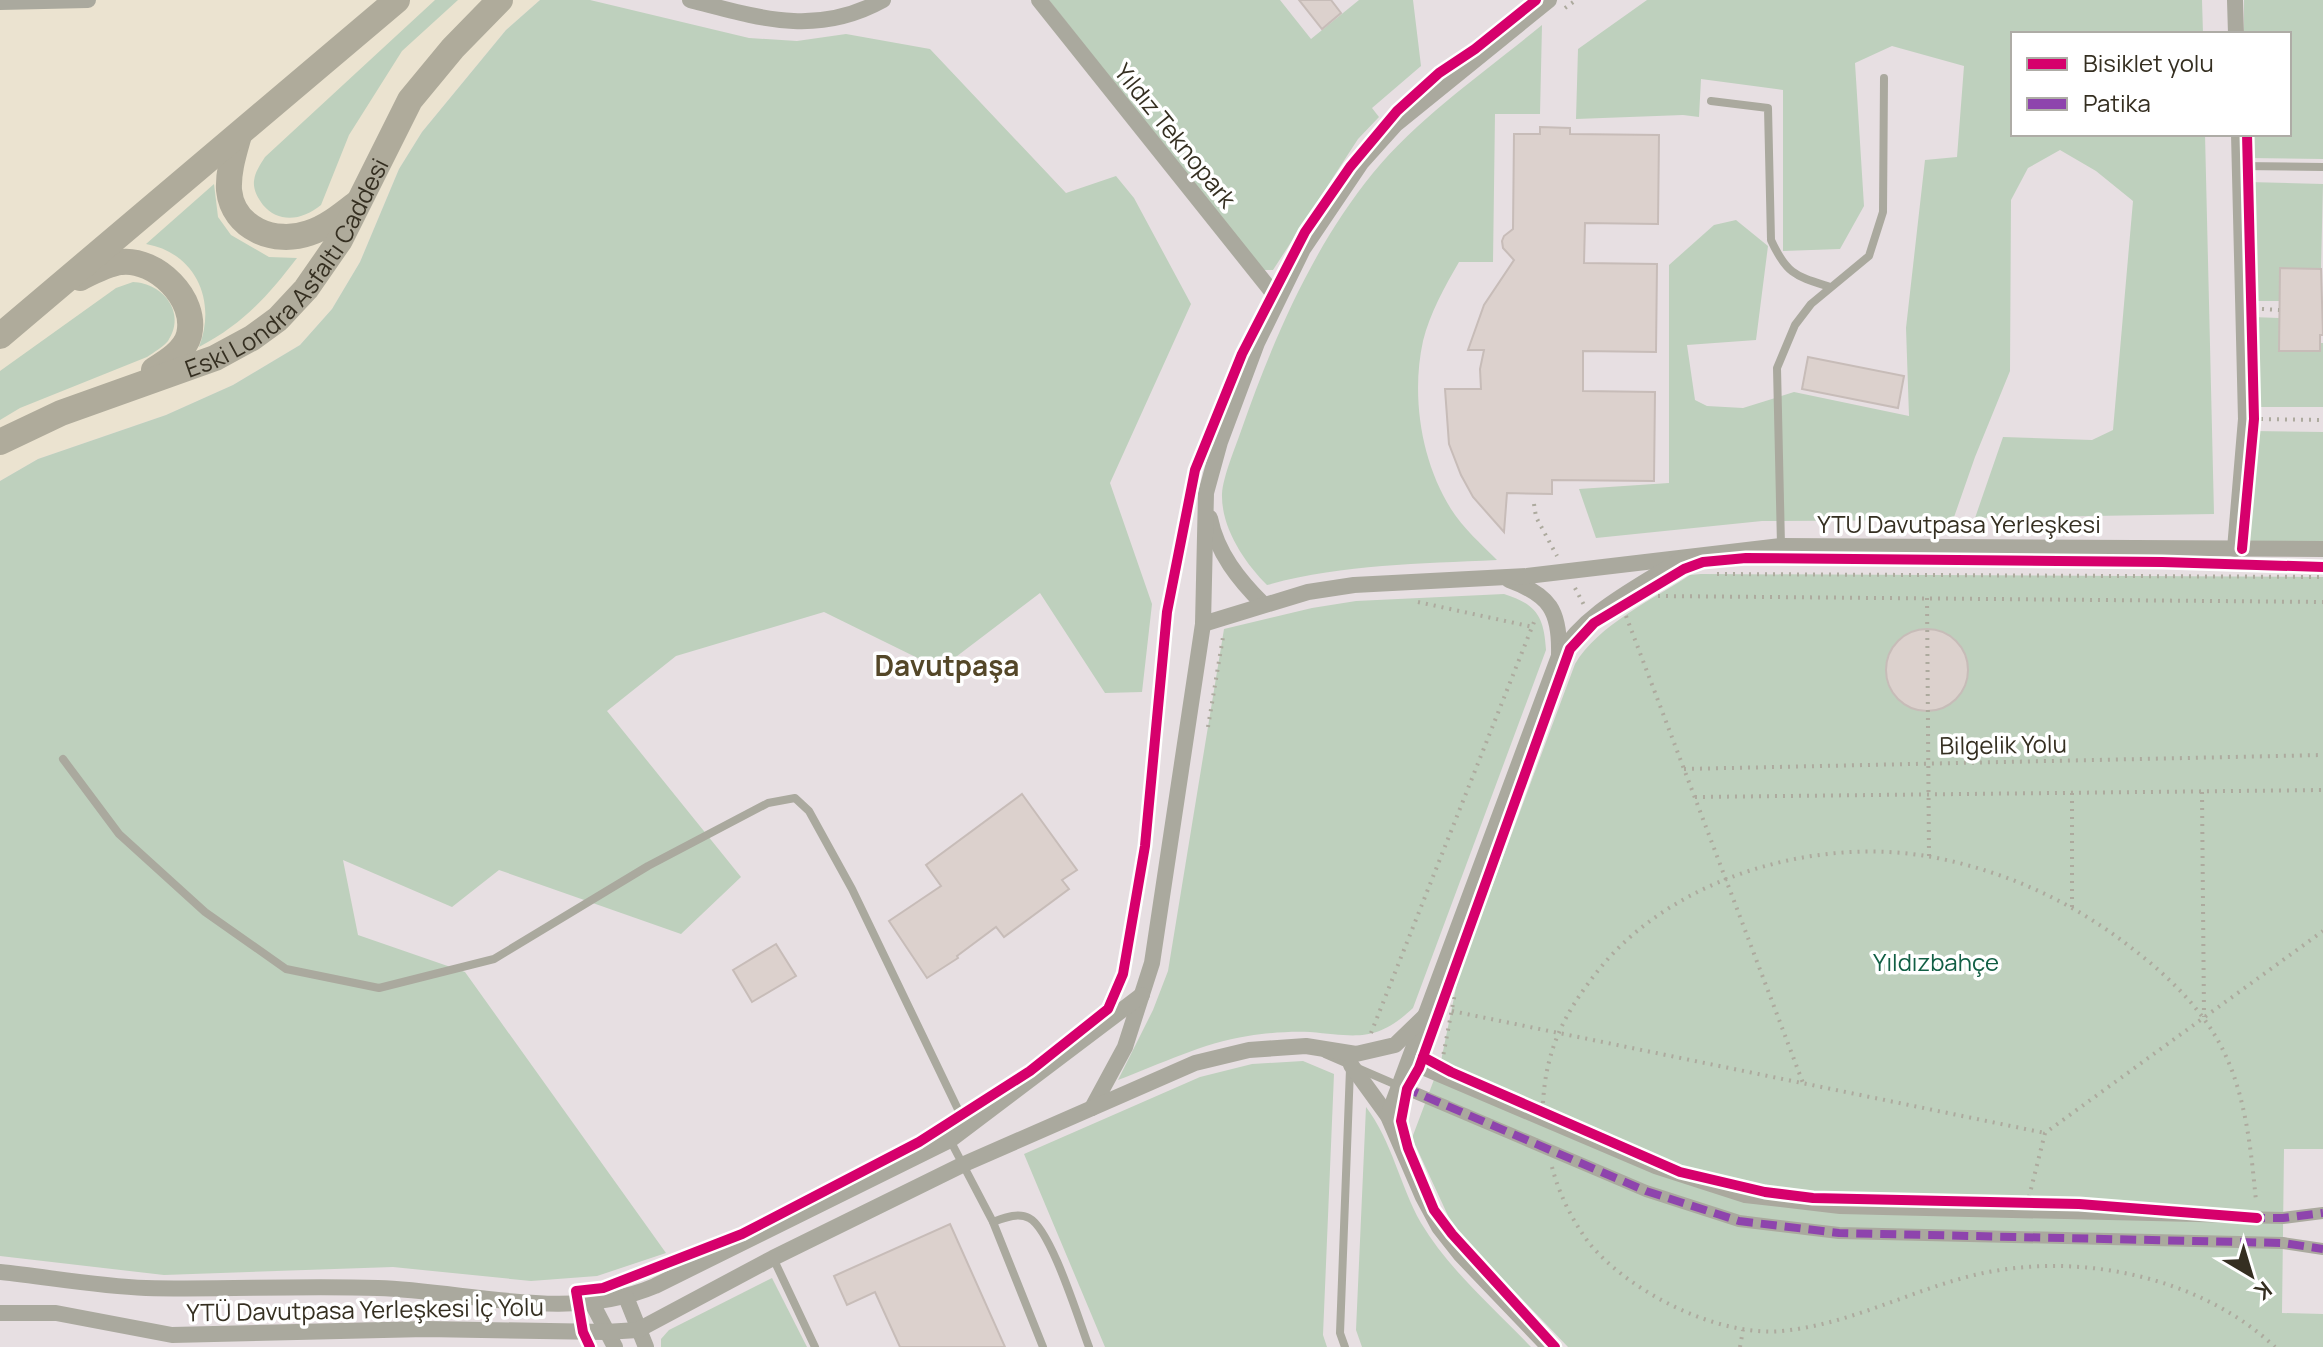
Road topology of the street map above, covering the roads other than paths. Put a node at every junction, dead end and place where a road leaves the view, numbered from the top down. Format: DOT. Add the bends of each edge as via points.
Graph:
graph roads {
  1 [pos="88,0"];
  2 [pos="397,0"];
  3 [pos="500,0"];
  4 [pos="690,0"];
  5 [pos="883,0"];
  6 [pos="1039,0"];
  7 [pos="2235,0"];
  8 [pos="0,2"];
  9 [pos="1552,8"];
  10 [pos="2236,32"];
  11 [pos="1884,78"];
  12 [pos="1711,101"];
  13 [pos="239,135"];
  14 [pos="2239,136"];
  15 [pos="2240,166"];
  16 [pos="2323,167"];
  17 [pos="359,203"];
  18 [pos="1830,287"];
  19 [pos="51,294"];
  20 [pos="1277,298"];
  21 [pos="0,336"];
  22 [pos="116,392"];
  23 [pos="0,442"];
  24 [pos="1206,493"];
  25 [pos="1781,546"];
  26 [pos="2323,549"];
  27 [pos="2235,557"];
  28 [pos="1684,558"];
  29 [pos="1503,578"];
  30 [pos="1263,604"];
  31 [pos="1203,624"];
  32 [pos="1559,656"];
  33 [pos="63,759"];
  34 [pos="1144,994"];
  35 [pos="1432,1015"];
  36 [pos="1306,1046"];
  37 [pos="1351,1065"];
  38 [pos="1414,1065"];
  39 [pos="1399,1086"];
  40 [pos="1092,1108"];
  41 [pos="1388,1116"];
  42 [pos="967,1128"];
  43 [pos="950,1140"];
  44 [pos="962,1165"];
  45 [pos="2323,1213"];
  46 [pos="993,1222"];
  47 [pos="2323,1249"];
  48 [pos="773,1258"];
  49 [pos="0,1272"];
  50 [pos="626,1297"];
  51 [pos="592,1303"];
  52 [pos="0,1313"];
  53 [pos="638,1330"];
  54 [pos="605,1332"];
  55 [pos="615,1347"];
  56 [pos="646,1347"];
  57 [pos="815,1347"];
  58 [pos="1043,1347"];
  59 [pos="1089,1347"];
  60 [pos="1345,1347"];
  61 [pos="1549,1347"];
  1 -- 8 [label="street"];
  2 -- 13 [label="main road"];
  3 -- 17 [label="main road, Eski Londra Asfaltı Caddesi" via="410,100"];
  4 -- 5 [label="street" via="768,20 796,21 837,19"];
  6 -- 20 [label="street, Yıldız Teknopark"];
  7 -- 10 [label="street"];
  9 -- 20 [label="street" via="1396,124 1361,163"];
  11 -- 18 [label="lane" via="1883,212 1869,256"];
  12 -- 18 [label="lane" via="1768,108 1771,240 1797,277"];
  13 -- 17 [label="main road" via="229,189 248,226 265,235 295,237"];
  13 -- 19 [label="main road"];
  14 -- 15 [label="street"];
  15 -- 16 [label="lane"];
  15 -- 27 [label="street" via="2246,419"];
  17 -- 22 [label="main road, Eski Londra Asfaltı Caddesi" via="306,289 278,319 215,358"];
  18 -- 25 [label="lane" via="1795,325 1777,368"];
  19 -- 21 [label="main road"];
  19 -- 22 [label="main road" via="92,271 122,262 161,272 177,290 189,319 189,335 180,351"];
  20 -- 24 [label="street" via="1238,391"];
  22 -- 23 [label="main road, Eski Londra Asfaltı Caddesi"];
  24 -- 30 [label="street" via="1222,553"];
  24 -- 31 [label="street"];
  25 -- 27 [label="street, YTU Davutpasa Yerleşkesi"];
  25 -- 28 [label="street, YTU Davutpasa Yerleşkesi"];
  26 -- 27 [label="street, YTU Davutpasa Yerleşkesi"];
  28 -- 29 [label="street, YTU Davutpasa Yerleşkesi"];
  28 -- 32 [label="street, YTU Davutpasa Yerleşkesi" via="1591,618"];
  29 -- 30 [label="street, YTU Davutpasa Yerleşkesi" via="1354,585"];
  29 -- 32 [label="street, YTU Davutpasa Yerleşkesi" via="1531,588 1549,604 1560,628"];
  30 -- 31 [label="street, YTU Davutpasa Yerleşkesi"];
  31 -- 34 [label="street"];
  32 -- 35 [label="street, YTU Davutpasa Yerleşkesi"];
  33 -- 42 [label="lane" via="119,834 205,912 286,969 379,988 494,959 648,866 768,803 795,798 809,811 852,889"];
  34 -- 40 [label="street" via="1125,1047"];
  34 -- 42 [label="street, YTÜ Davutpasa Yerleşkesi İç Yolu"];
  35 -- 36 [label="street, YTÜ Davutpasa Yerleşkesi İç Yolu" via="1395,1045 1356,1054"];
  35 -- 38 [label="street, YTU Davutpasa Yerleşkesi"];
  36 -- 37 [label="lane"];
  36 -- 40 [label="street, YTÜ Davutpasa Yerleşkesi İç Yolu" via="1249,1050 1195,1063"];
  37 -- 39 [label="lane"];
  37 -- 41 [label="street"];
  37 -- 60 [label="lane" via="1340,1333"];
  38 -- 39 [label="street, YTU Davutpasa Yerleşkesi"];
  38 -- 45 [label="street" via="1655,1168 1745,1197 1840,1208 2283,1218"];
  39 -- 41 [label="street, YTU Davutpasa Yerleşkesi"];
  39 -- 47 [label="street" via="1646,1191 1739,1221 1839,1233 2283,1243"];
  40 -- 44 [label="street, YTÜ Davutpasa Yerleşkesi İç Yolu"];
  41 -- 61 [label="street" via="1439,1227"];
  42 -- 43 [label="street, YTÜ Davutpasa Yerleşkesi İç Yolu"];
  43 -- 44 [label="lane"];
  43 -- 50 [label="street, YTÜ Davutpasa Yerleşkesi İç Yolu"];
  44 -- 46 [label="lane"];
  44 -- 48 [label="street, YTÜ Davutpasa Yerleşkesi İç Yolu"];
  46 -- 58 [label="lane"];
  46 -- 59 [label="lane" via="1028,1217 1045,1233"];
  48 -- 53 [label="street, YTÜ Davutpasa Yerleşkesi İç Yolu"];
  48 -- 57 [label="lane"];
  49 -- 51 [label="street, YTÜ Davutpasa Yerleşkesi İç Yolu" via="143,1288 380,1288"];
  50 -- 51 [label="street, YTÜ Davutpasa Yerleşkesi İç Yolu"];
  50 -- 53 [label="street"];
  51 -- 54 [label="street"];
  52 -- 54 [label="street, YTÜ Davutpasa Yerleşkesi İç Yolu" via="56,1313 172,1335 426,1329"];
  53 -- 54 [label="street, YTÜ Davutpasa Yerleşkesi İç Yolu"];
  53 -- 56 [label="street"];
  54 -- 55 [label="street"];
}
